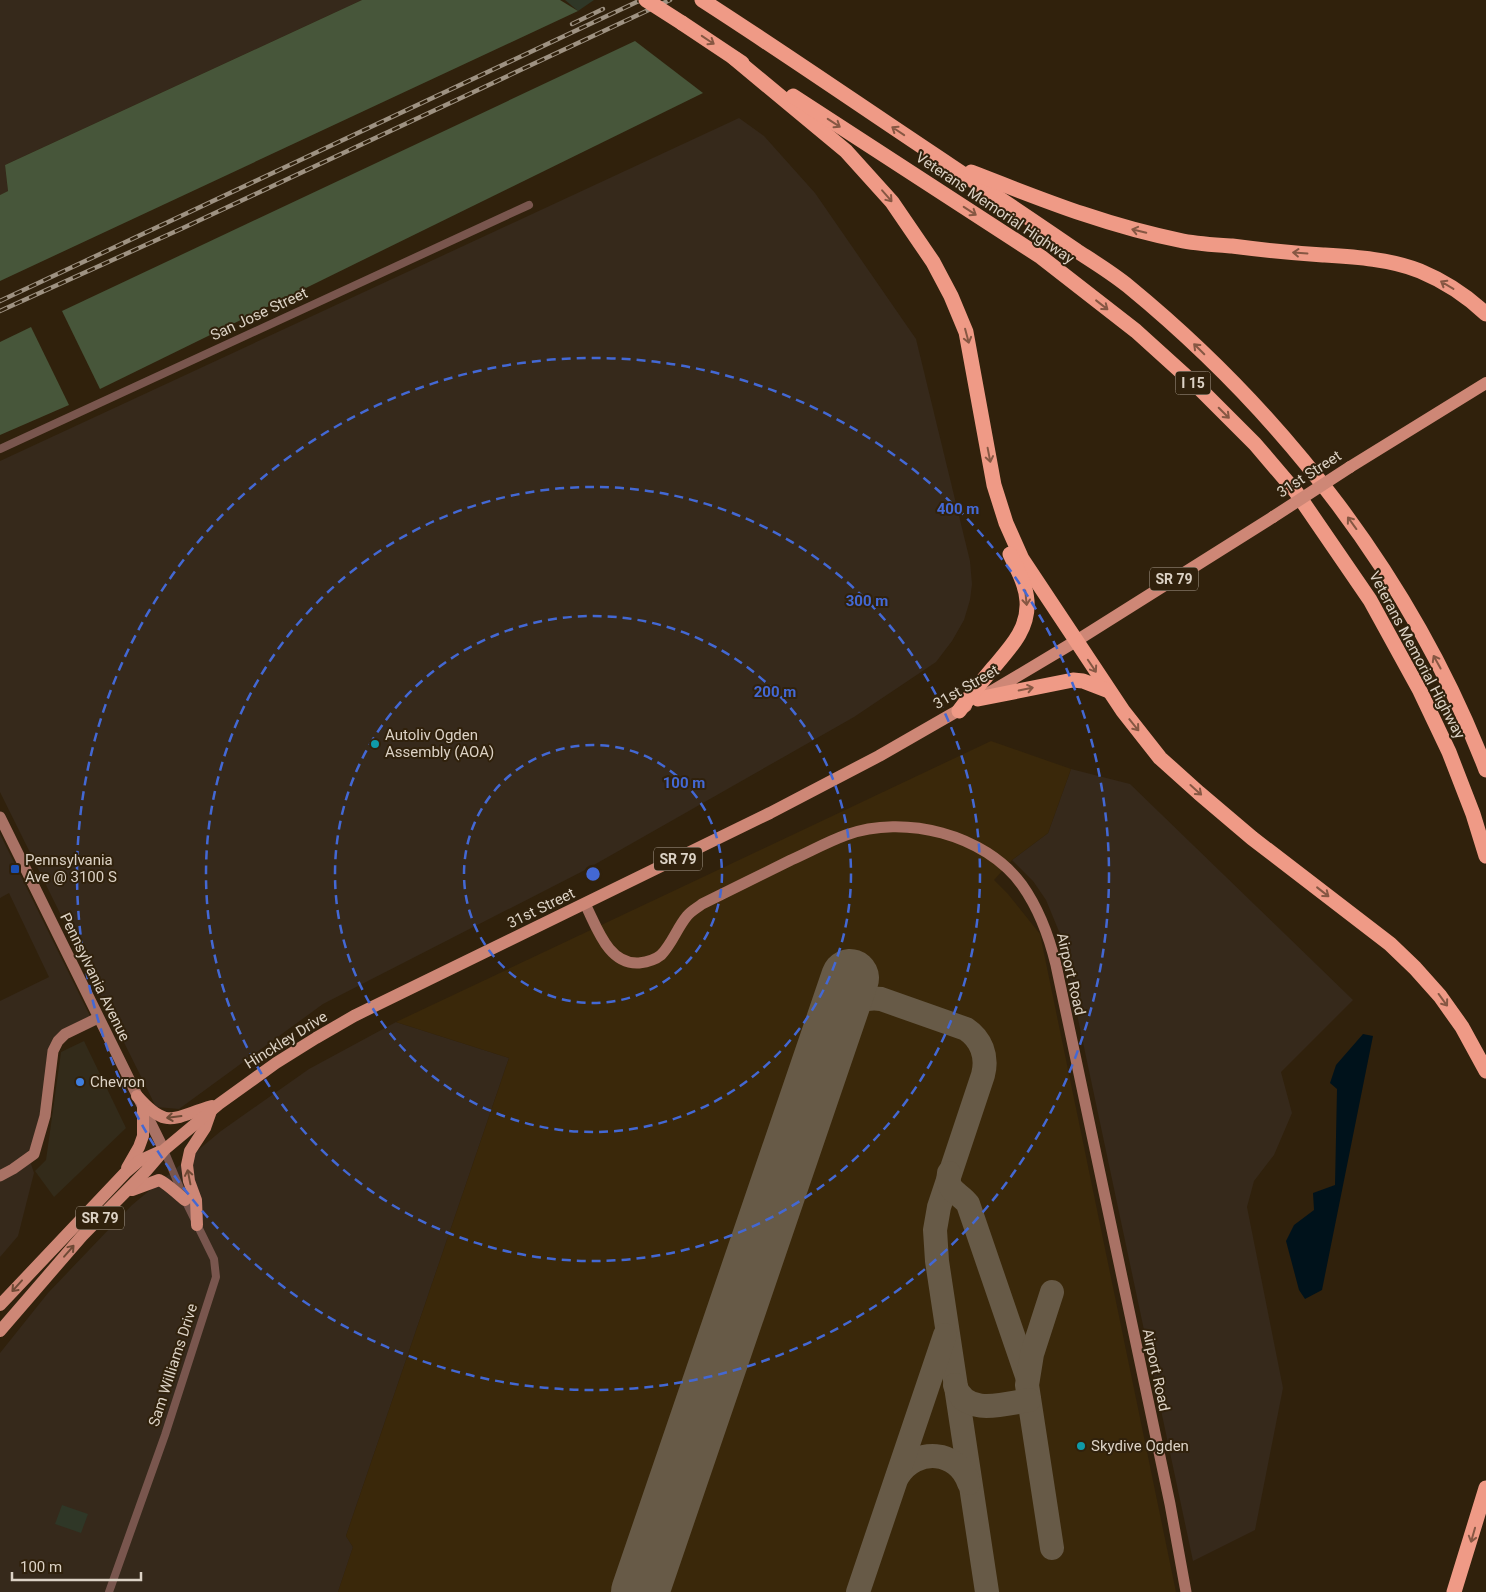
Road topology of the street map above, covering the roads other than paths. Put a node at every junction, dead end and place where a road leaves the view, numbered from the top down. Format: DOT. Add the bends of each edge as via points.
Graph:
graph roads {
  1 [pos="646,0"];
  2 [pos="706,2"];
  3 [pos="734,58"];
  4 [pos="942,160"];
  5 [pos="530,205"];
  6 [pos="1486,314"];
  7 [pos="1486,383"];
  8 [pos="0,448"];
  9 [pos="994,485"];
  10 [pos="1076,641"];
  11 [pos="1109,691"];
  12 [pos="978,699"];
  13 [pos="959,710"];
  14 [pos="1486,770"];
  15 [pos="0,817"];
  16 [pos="1486,856"];
  17 [pos="585,904"];
  18 [pos="438,976"];
  19 [pos="98,1018"];
  20 [pos="1486,1071"];
  21 [pos="140,1101"];
  22 [pos="216,1107"];
  23 [pos="164,1150"];
  24 [pos="125,1173"];
  25 [pos="0,1176"];
  26 [pos="127,1192"];
  27 [pos="185,1200"];
  28 [pos="197,1224"];
  29 [pos="0,1305"];
  30 [pos="0,1331"];
  31 [pos="1486,1488"];
  32 [pos="109,1592"];
  33 [pos="1186,1592"];
  34 [pos="1454,1592"];
  1 -- 3 [label="highway, Veterans Memorial Highway / I 15, one-way, bridge"];
  4 -- 2 [label="highway, Veterans Memorial Highway / I 15, one-way"];
  3 -- 9 [label="highway, one-way" via="846,151 892,202 934,262 966,332"];
  3 -- 16 [label="highway, Veterans Memorial Highway / I 15, one-way" via="1041,257 1136,331 1255,444 1296,492 1370,600 1449,752"];
  6 -- 4 [label="highway, one-way" via="1447,285 1419,270 1377,260 1186,242 1137,231 1062,207"];
  14 -- 4 [label="highway, Veterans Memorial Highway / I 15, one-way" via="1443,673 1407,609 1369,548 1318,477 1267,417 1194,344 1126,285"];
  5 -- 8 [label="street, San Jose Street"];
  7 -- 10 [label="main road, 31st Street / SR 79, bridge"];
  9 -- 10 [label="highway" via="1022,559"];
  9 -- 13 [label="highway, one-way" via="994,509 1025,589 1026,618 1009,650"];
  10 -- 11 [label="highway, one-way"];
  10 -- 12 [label="main road, 31st Street / SR 79"];
  12 -- 11 [label="highway, one-way" via="1073,680"];
  11 -- 20 [label="highway, one-way" via="1160,758 1192,788 1390,944 1415,968 1462,1027"];
  12 -- 13 [label="main road, 31st Street / SR 79"];
  13 -- 17 [label="main road, 31st Street / SR 79" via="787,804"];
  15 -- 19 [label="street, Pennsylvania Avenue"];
  17 -- 18 [label="main road, 31st Street / SR 79"];
  17 -- 33 [label="street, Airport Road" via="602,938 618,958 632,963 647,962 660,956 687,915 702,904 847,834 902,826 940,832 970,844 997,860 1020,883 1036,907 1056,965"];
  18 -- 22 [label="main road, Hinckley Drive / SR 79" via="316,1038"];
  19 -- 21 [label="street, Pennsylvania Avenue"];
  19 -- 25 [label="street" via="65,1034 58,1041 53,1051 45,1116 34,1154"];
  22 -- 21 [label="main road, one-way" via="176,1118 162,1118"];
  21 -- 23 [label="street, Pennsylvania Avenue"];
  21 -- 24 [label="main road" via="143,1136"];
  22 -- 23 [label="main road, Hinckley Drive / SR 79"];
  28 -- 22 [label="main road, one-way" via="196,1200 187,1165 190,1151"];
  23 -- 24 [label="main road, Hinckley Drive / SR 79" via="139,1161"];
  23 -- 26 [label="main road, Hinckley Drive / SR 79"];
  23 -- 27 [label="street, Sam Williams Drive"];
  24 -- 29 [label="main road, Hinckley Drive / SR 79, one-way"];
  26 -- 27 [label="main road" via="159,1180"];
  30 -- 26 [label="main road, Hinckley Drive / SR 79, one-way" via="82,1236"];
  27 -- 28 [label="street, Sam Williams Drive"];
  28 -- 32 [label="street, Sam Williams Drive" via="214,1259 216,1277"];
  31 -- 34 [label="highway, one-way"];
}
